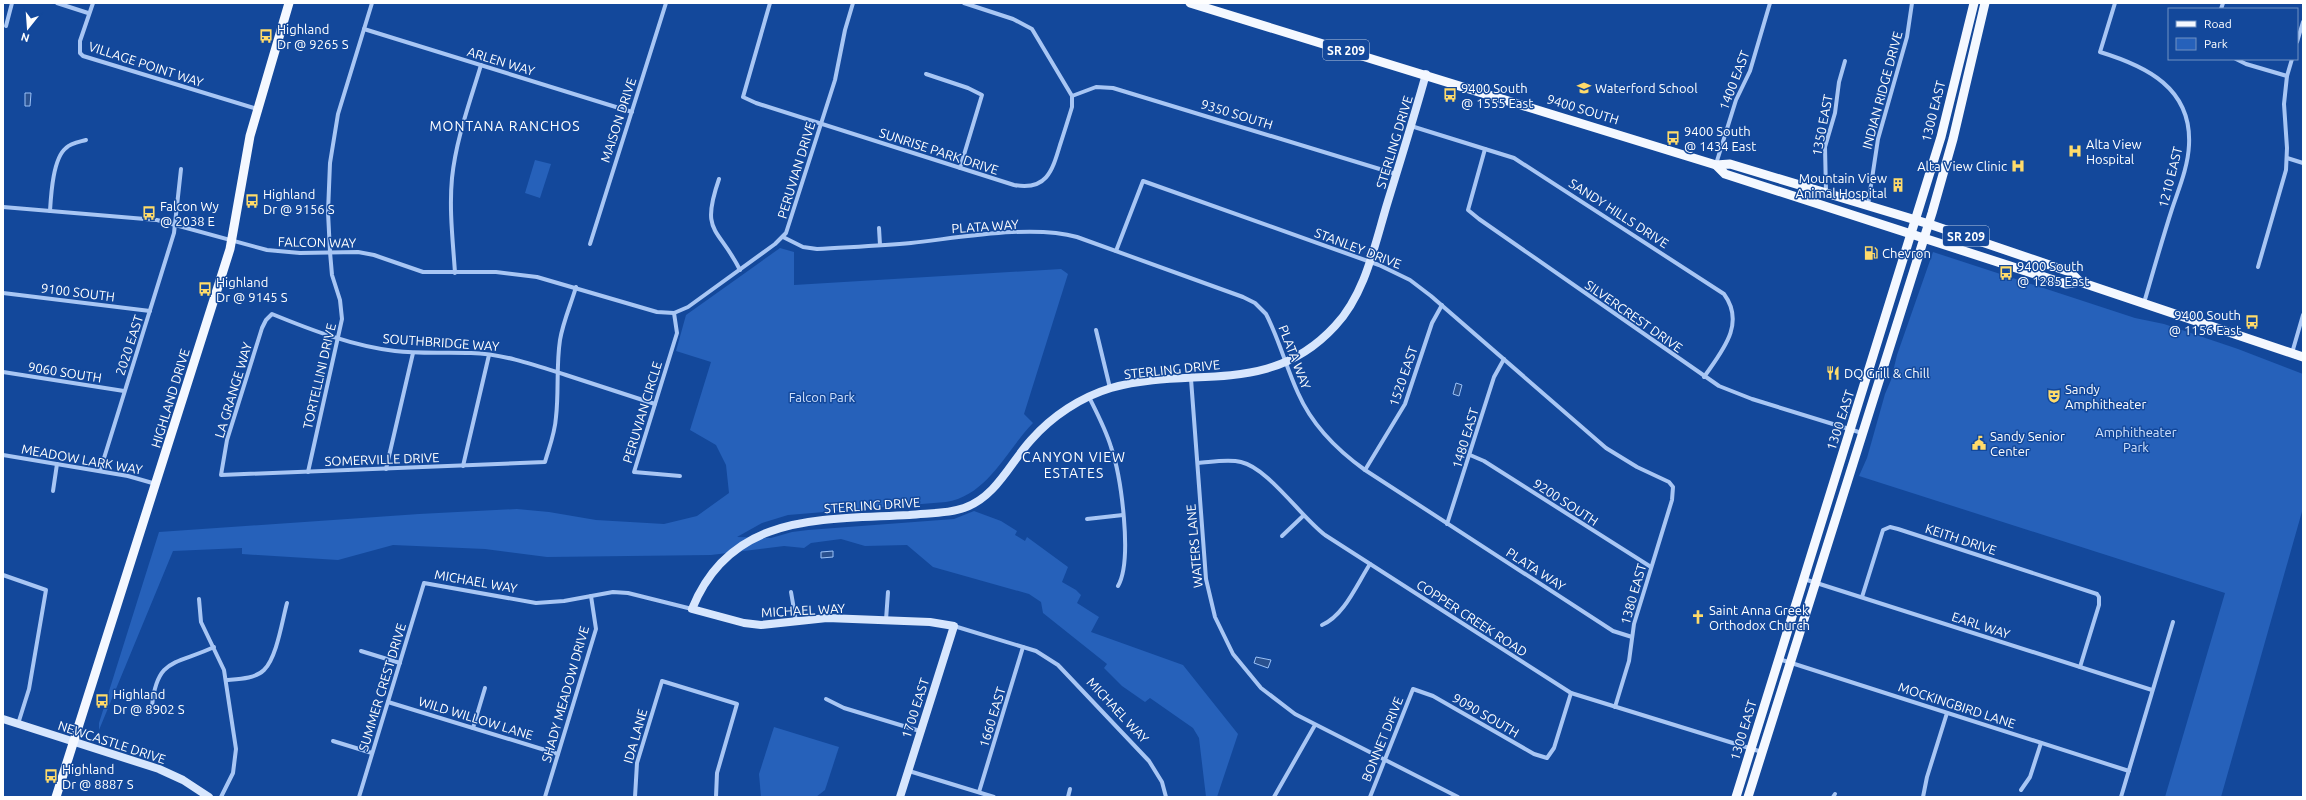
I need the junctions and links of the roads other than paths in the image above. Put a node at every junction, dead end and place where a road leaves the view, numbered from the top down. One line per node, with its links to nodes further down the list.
1 (12, 3): 18 (street)
2 (57, 3): 16 (street)
3 (93, 3): 16 (street, VILLAGE POINT WAY)
4 (289, 3): 29 (main road, HIGHLAND DRIVE)
5 (372, 3): 19 (street, TORTELLINI DRIVE)
6 (666, 3): 30 (street, MAISON DRIVE)
7 (770, 3): 31 (street, SUNRISE PARK DRIVE)
8 (853, 3): 31 (street, PERUVIAN DRIVE)
9 (964, 3): 28 (street)
10 (1190, 3): 26 (main road, 9400 SOUTH / SR 209)
11 (1770, 3): 37 (street, 1400 EAST)
12 (1912, 3): 43 (street, INDIAN RIDGE DRIVE)
13 (1974, 3): 46 (main road, 1300 EAST)
14 (1985, 3): 48 (main road, 1300 EAST)
15 (2115, 3): 65 (street, 1210 EAST)
16 (88, 13): 29 (street, VILLAGE POINT WAY)
17 (2303, 22): 20 (street)
18 (6, 26)
19 (364, 29): 24 (street, ARLEN WAY); 57 (street, TORTELLINI DRIVE)
20 (2298, 39)
21 (2238, 60): 27 (street)
22 (2292, 60): 27 (street)
23 (1845, 61): 42 (street, 1350 EAST)
24 (481, 65): 30 (street, ARLEN WAY); 61 (street)
25 (926, 74): 39 (street)
26 (1426, 74): 32 (street, STERLING DRIVE); 37 (main road, 9400 SOUTH / SR 209)
27 (2287, 76): 35 (street)
28 (1072, 96): 39 (street, SUNRISE PARK DRIVE); 40 (street, 9350 SOUTH)
29 (257, 109): 53 (main road, HIGHLAND DRIVE)
30 (632, 112): 54 (street, MAISON DRIVE)
31 (821, 124): 39 (street, SUNRISE PARK DRIVE); 51 (street, PERUVIAN DRIVE)
32 (1411, 126): 34 (street, SANDY HILLS DRIVE); 40 (street, STERLING DRIVE)
33 (86, 140): 45 (street)
34 (1485, 149): 81 (street, SILVERCREST DRIVE); 81 (street, SANDY HILLS DRIVE)
35 (2287, 158): 36 (street); 59 (street)
36 (2303, 163)
37 (1716, 165): 42 (main road, 9400 SOUTH / SR 209); 50 (main road, 9400 SOUTH / SR 209)
38 (181, 168): 47 (street, 2020 EAST)
39 (960, 168)
40 (1396, 174): 58 (street, STERLING DRIVE)
41 (718, 179): 60 (street)
42 (1826, 193): 43 (main road, 9400 SOUTH / SR 209)
43 (1868, 206): 46 (main road, 9400 SOUTH / SR 209)
44 (3, 207): 45 (street, FALCON WAY)
45 (50, 211): 47 (street, FALCON WAY)
46 (1915, 220): 48 (main road, 9400 SOUTH / SR 209); 50 (main road, 1300 EAST)
47 (176, 224): 53 (street, FALCON WAY); 67 (street, 2020 EAST)
48 (1929, 224): 52 (main road, 1300 EAST); 62 (main road, 9400 SOUTH / SR 209)
49 (879, 228): 55 (street)
50 (1911, 234): 52 (main road, 9400 SOUTH / SR 209); 87 (main road, 1300 EAST)
51 (783, 237): 55 (street, PLATA WAY); 60 (street, PERUVIAN DRIVE)
52 (1924, 238): 62 (main road, 9400 SOUTH / SR 209); 88 (main road, 1300 EAST)
53 (232, 242): 57 (street, FALCON WAY); 100 (main road, HIGHLAND DRIVE)
54 (590, 244)
55 (880, 245): 56 (street, PLATA WAY)
56 (1116, 251): 58 (street, STANLEY DRIVE); 78 (street, PLATA WAY)
57 (330, 252): 61 (street, FALCON WAY); 72 (street, TORTELLINI DRIVE)
58 (1369, 261): 66 (street, STANLEY DRIVE); 78 (street, STERLING DRIVE)
59 (2258, 268)
60 (740, 270): 68 (street, PERUVIAN DRIVE)
61 (455, 273): 63 (street, FALCON WAY)
62 (2080, 282): 65 (main road, 9400 SOUTH / SR 209)
63 (576, 287): 68 (street, FALCON WAY); 80 (street)
64 (3, 293): 67 (street, 9100 SOUTH)
65 (2144, 303): 74 (main road, 9400 SOUTH / SR 209)
66 (1442, 305): 77 (street, STANLEY DRIVE); 95 (street, 1520 EAST)
67 (150, 311): 84 (street, 2020 EAST)
68 (674, 313): 86 (street, PERUVIAN CIRCLE)
69 (272, 314): 72 (street, SOUTHBRIDGE WAY); 98 (street, LA GRANGE WAY)
70 (2303, 315): 74 (street)
71 (1096, 330): 83 (street)
72 (338, 337): 73 (street, SOUTHBRIDGE WAY); 97 (street, TORTELLINI DRIVE)
73 (413, 353): 75 (street, SOUTHBRIDGE WAY); 94 (street)
74 (2291, 353): 76 (main road, 9400 SOUTH / SR 209)
75 (489, 355): 80 (street, SOUTHBRIDGE WAY); 93 (street)
76 (2303, 357)
77 (1504, 359): 89 (street, 1480 EAST); 101 (street, STANLEY DRIVE)
78 (1286, 363): 82 (street, STERLING DRIVE); 95 (street, PLATA WAY)
79 (3, 372): 84 (street, 9060 SOUTH)
80 (558, 373): 86 (street, SOUTHBRIDGE WAY); 93 (street, SOMERVILLE DRIVE)
81 (1704, 377): 87 (street, SILVERCREST DRIVE)
82 (1191, 379): 83 (street, STERLING DRIVE); 91 (street, WATERS LANE)
83 (1110, 389): 85 (street, STERLING DRIVE)
84 (124, 392): 96 (street, 2020 EAST)
85 (1089, 397): 103 (street); 121 (street, STERLING DRIVE)
86 (655, 404): 99 (street, PERUVIAN CIRCLE)
87 (1851, 430): 88 (street, SILVERCREST DRIVE); 111 (main road, 1300 EAST)
88 (1862, 433): 112 (main road, 1300 EAST)
89 (1470, 455): 106 (street, 1480 EAST); 109 (street, 9200 SOUTH)
90 (3, 456): 92 (street, MEADOW LARK WAY)
91 (1198, 463): 104 (street, COPPER CREEK ROAD); 147 (street, WATERS LANE)
92 (57, 464): 96 (street, MEADOW LARK WAY); 102 (street)
93 (463, 466): 94 (street, SOMERVILLE DRIVE)
94 (386, 469): 97 (street, SOMERVILLE DRIVE)
95 (1365, 470): 106 (street, PLATA WAY)
96 (100, 471): 100 (street, MEADOW LARK WAY)
97 (308, 472): 98 (street, SOMERVILLE DRIVE)
98 (220, 476)
99 (680, 476)
100 (156, 484): 151 (main road, HIGHLAND DRIVE)
101 (1673, 487): 109 (street, 1380 EAST)
102 (53, 491)
103 (1122, 516): 105 (street); 114 (street)
104 (1303, 516): 107 (street); 108 (street, COPPER CREEK ROAD)
105 (1087, 519)
106 (1447, 524): 127 (street, PLATA WAY)
107 (1282, 536)
108 (1370, 564): 125 (street); 139 (street, COPPER CREEK ROAD)
109 (1651, 567): 127 (street, 1380 EAST)
110 (3, 575): 146 (street)
111 (1804, 579): 112 (street, EARL WAY); 131 (main road, 1300 EAST)
112 (1815, 582): 118 (street, EARL WAY); 132 (main road, 1300 EAST)
113 (424, 583): 117 (street, MICHAEL WAY); 133 (street, SUMMER CREST DRIVE)
114 (1118, 586)
115 (791, 592): 123 (street)
116 (888, 592): 122 (street)
117 (591, 596): 121 (street, MICHAEL WAY); 156 (street, SHADY MEADOW DRIVE)
118 (1862, 597): 134 (street, EARL WAY); 134 (street, KEITH DRIVE)
119 (199, 599): 128 (street)
120 (287, 604): 135 (street)
121 (692, 609): 123 (street, MICHAEL WAY)
122 (886, 620): 123 (street, MICHAEL WAY); 126 (street, MICHAEL WAY)
123 (796, 621)
124 (2173, 622): 138 (street)
125 (1322, 625)
126 (954, 626): 129 (street, MICHAEL WAY); 149 (street, 1700 EAST)
127 (1632, 637): 143 (street, 1380 EAST)
128 (214, 647): 135 (street); 142 (street)
129 (1024, 647): 162 (street, 1660 EAST); 174 (street, MICHAEL WAY)
130 (360, 651): 133 (street)
131 (1779, 659): 132 (street, MOCKINGBIRD LANE); 153 (main road, 1300 EAST)
132 (1790, 662): 144 (street, MOCKINGBIRD LANE); 154 (main road, 1300 EAST)
133 (400, 663): 141 (street, SUMMER CREST DRIVE)
134 (2080, 667): 138 (street, EARL WAY)
135 (226, 680): 166 (street)
136 (485, 688): 148 (street)
137 (1413, 689): 139 (street, 9090 SOUTH); 157 (street, BONNET DRIVE)
138 (2152, 690): 159 (street)
139 (1571, 693): 143 (street, COPPER CREEK ROAD)
140 (826, 698): 149 (street)
141 (388, 702): 148 (street, WILD WILLOW LANE); 155 (street, SUMMER CREST DRIVE)
142 (152, 706)
143 (1615, 706): 153 (street, COPPER CREEK ROAD)
144 (1947, 713): 152 (street, MOCKINGBIRD LANE); 179 (street)
145 (3, 719): 146 (street, NEWCASTLE DRIVE)
146 (18, 724): 151 (street, NEWCASTLE DRIVE)
147 (1315, 725): 157 (street, WATERS LANE); 175 (street)
148 (473, 728): 156 (street, WILD WILLOW LANE)
149 (920, 731): 158 (street, 1700 EAST)
150 (333, 741): 155 (street)
151 (76, 742): 164 (main road, HIGHLAND DRIVE); 165 (street, NEWCASTLE DRIVE)
152 (2040, 743): 159 (street, MOCKINGBIRD LANE); 161 (street)
153 (1751, 748): 154 (street, COPPER CREEK ROAD); 178 (main road, 1300 EAST)
154 (1763, 752): 163 (main road, 1300 EAST)
155 (372, 753): 167 (street, SUMMER CREST DRIVE)
156 (558, 754): 168 (street, SHADY MEADOW DRIVE)
157 (1385, 761): 176 (street, BONNET DRIVE); 177 (street, WATERS LANE)
158 (908, 771): 162 (street); 171 (street, 1700 EAST)
159 (2129, 771): 180 (street)
160 (1070, 790): 173 (street)
161 (2020, 790)
162 (979, 792): 172 (street)
163 (1751, 796)
164 (56, 797)
165 (209, 797)
166 (221, 797)
167 (359, 797)
168 (545, 797)
169 (634, 797): 170 (street, IDA LANE)
170 (716, 797)
171 (900, 797)
172 (994, 797)
173 (1068, 797)
174 (1166, 797)
175 (1274, 797)
176 (1370, 797)
177 (1458, 797)
178 (1736, 797)
179 (1923, 797)
180 (2121, 797)

